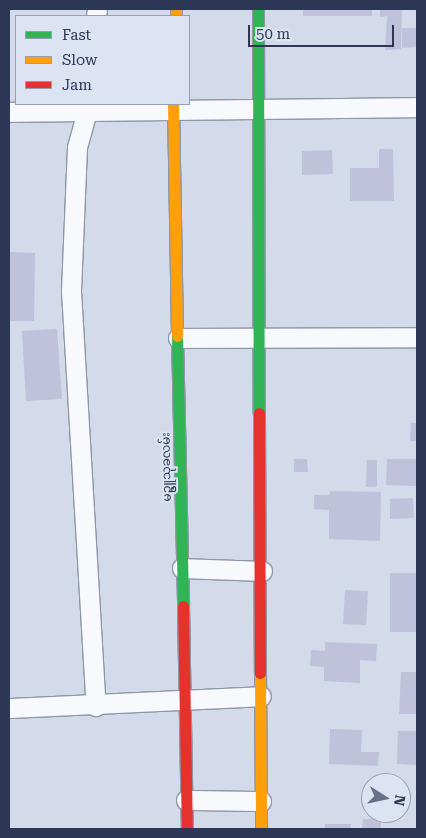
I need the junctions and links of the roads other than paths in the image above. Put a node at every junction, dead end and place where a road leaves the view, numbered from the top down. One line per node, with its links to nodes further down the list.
1 (258, 9): 4 (street)
2 (173, 105): 3 (street); 4 (street); 7 (street, မဥ္ဇူသုခလမ်း)
3 (89, 107): 6 (street); 14 (street)
4 (259, 107): 5 (street); 8 (street)
5 (417, 107)
6 (9, 112)
7 (178, 338): 8 (street); 10 (street, မဥ္ဇူသုခလမ်း)
8 (259, 338): 9 (street); 11 (street)
9 (417, 338)
10 (182, 568): 11 (street); 13 (street, မဥ္ဇူသုခလမ်း)
11 (262, 572): 12 (street)
12 (261, 696): 13 (street); 17 (street)
13 (184, 697): 14 (street); 16 (street, မဥ္ဇူသုခလမ်း)
14 (96, 706): 15 (street)
15 (9, 708)
16 (186, 800): 17 (street); 18 (street, မဥ္ဇူသုခလမ်း)
17 (261, 800): 19 (street)
18 (187, 829)
19 (261, 829)

